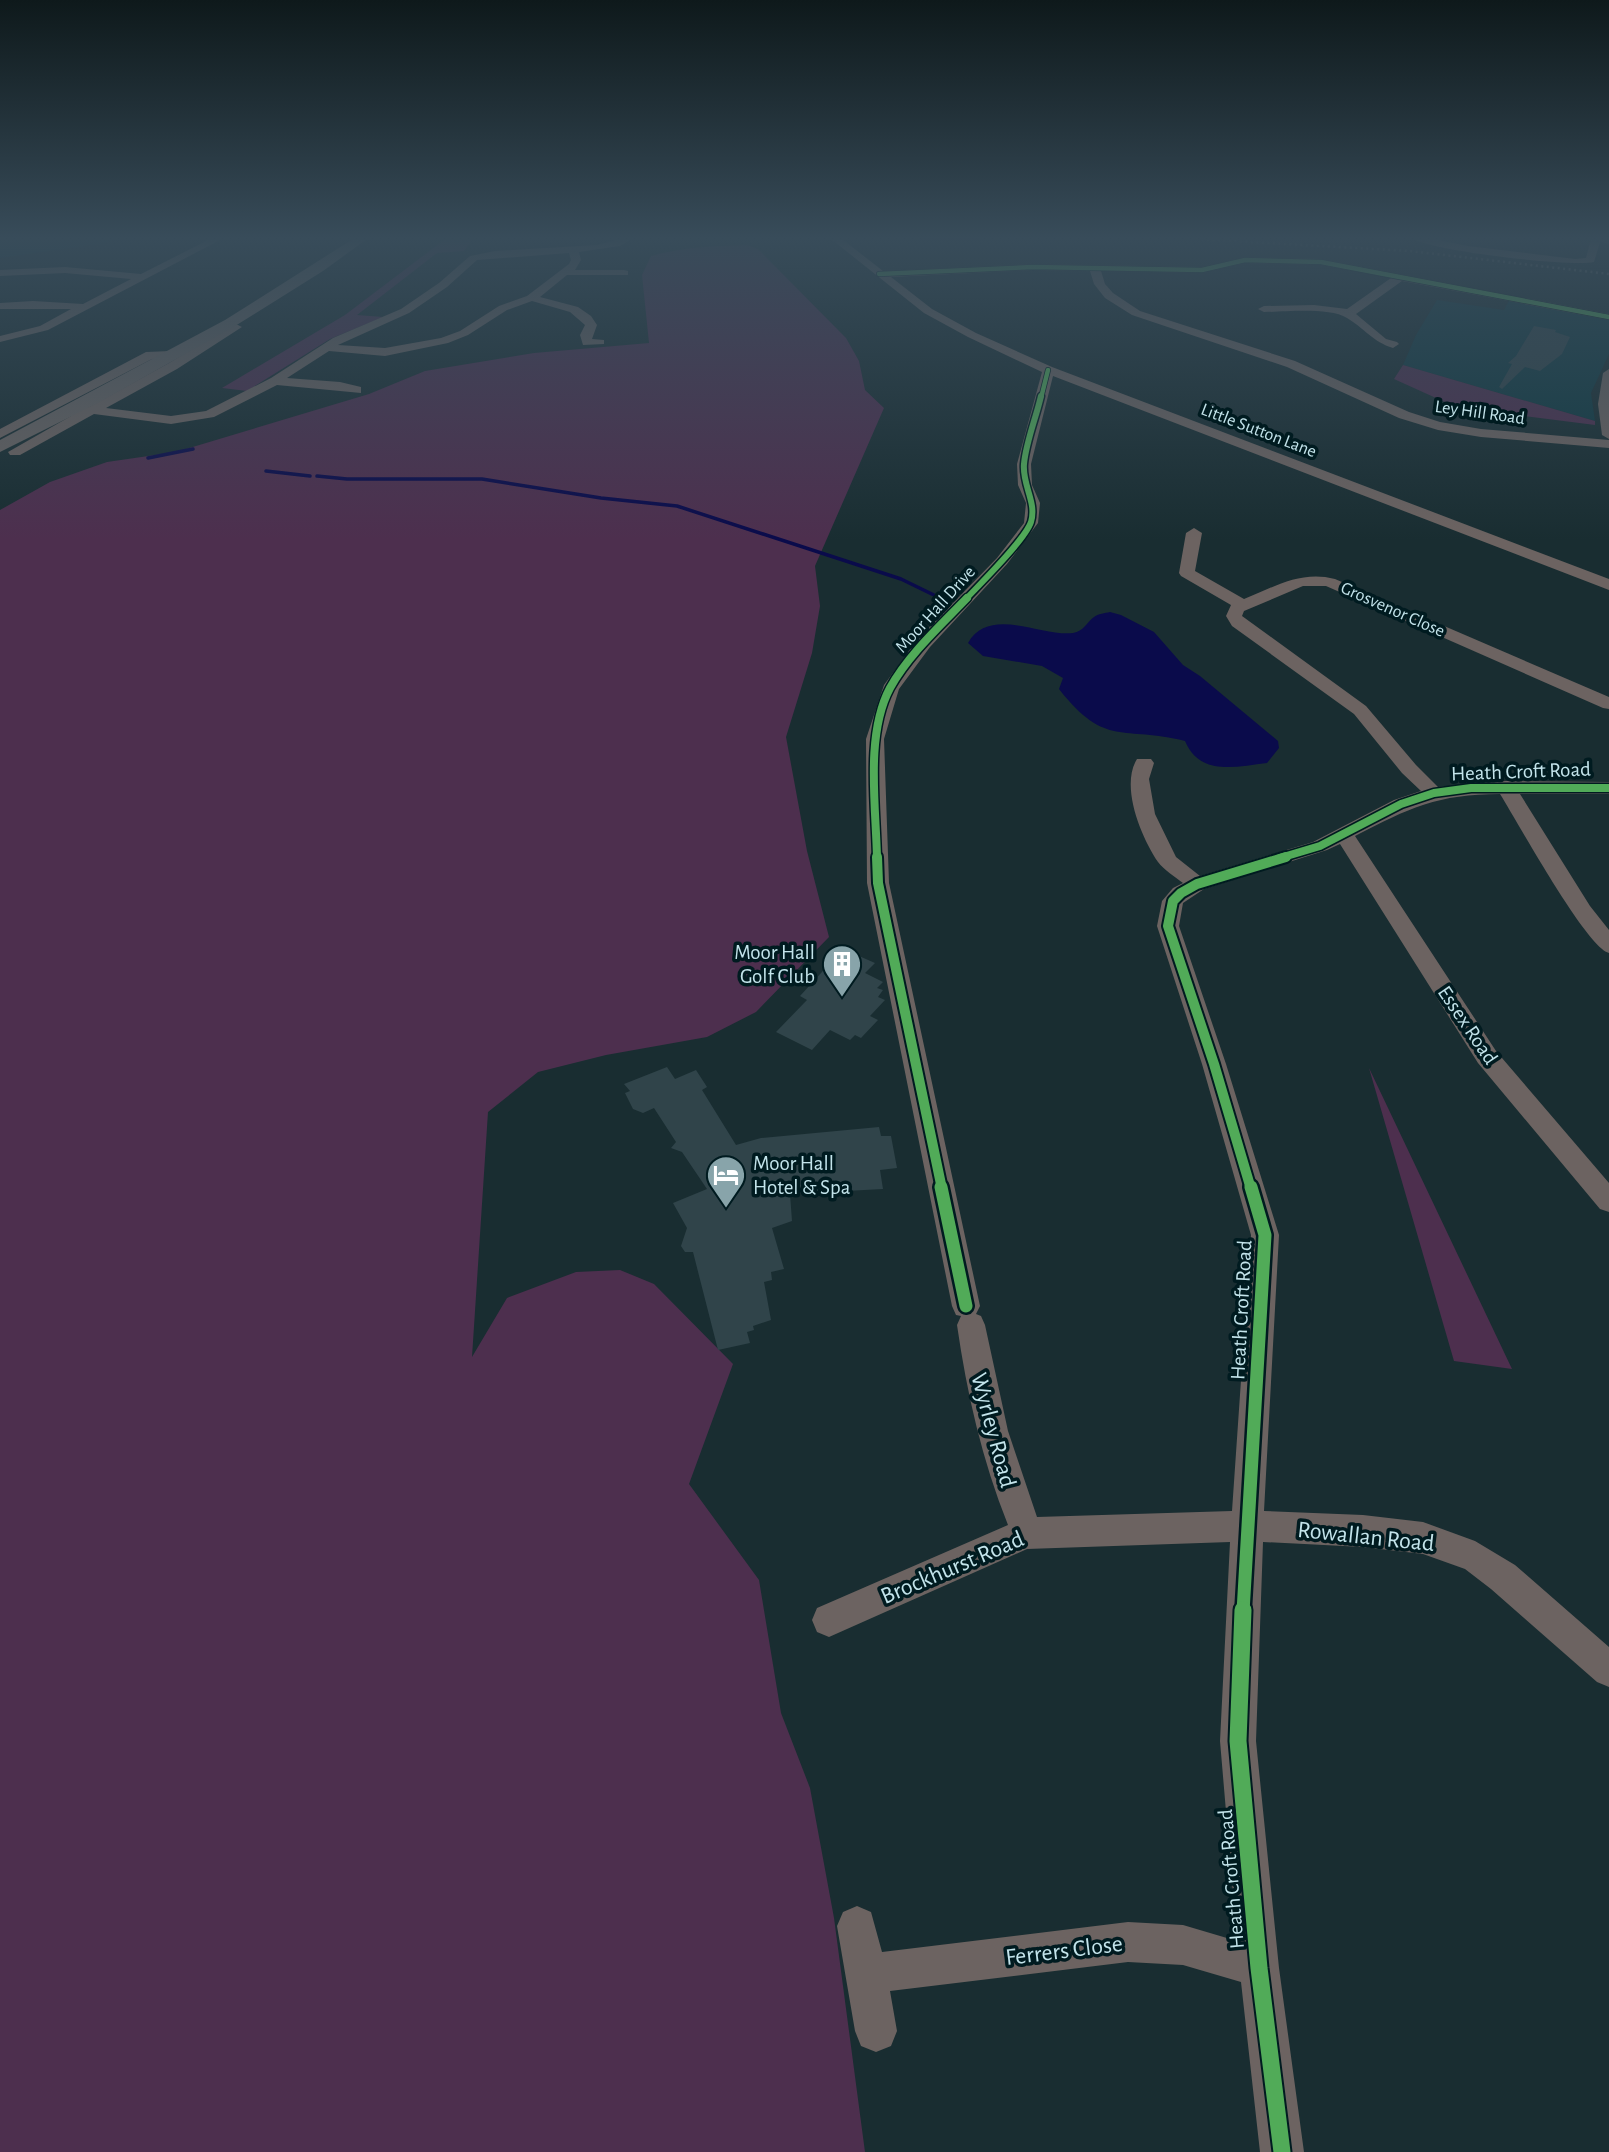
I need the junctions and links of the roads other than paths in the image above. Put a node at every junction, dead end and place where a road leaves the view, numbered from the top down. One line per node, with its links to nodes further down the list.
1 (199, 339): 12 (main road)
2 (213, 339): 17 (street)
3 (338, 339): 11 (street)
4 (444, 339): 11 (street)
5 (587, 339): 9 (street)
6 (983, 339): 13 (street, Little Sutton Lane)
7 (1217, 339): 20 (street, Ley Hill Road)
8 (1381, 339): 10 (street)
9 (600, 342)
10 (1387, 344)
11 (325, 347): 15 (street)
12 (171, 355): 17 (main road); 19 (street)
13 (1048, 370): 22 (street, Little Sutton Lane); 33 (street, Moor Hall Drive)
14 (1609, 373): 18 (street)
15 (275, 382): 16 (street); 17 (street)
16 (357, 391)
17 (89, 406): 19 (street); 19 (main road)
18 (1609, 435)
19 (12, 444)
20 (1609, 444)
21 (1193, 533): 23 (street)
22 (1609, 585)
23 (1242, 605): 24 (street, Grosvenor Close); 28 (street)
24 (1609, 704)
25 (1144, 763): 30 (street)
26 (1506, 788): 27 (street, Heath Croft Road); 28 (street, Heath Croft Road); 31 (street)
27 (1609, 788)
28 (1434, 793): 29 (street, Heath Croft Road)
29 (1344, 835): 30 (street, Heath Croft Road); 32 (street, Essex Road)
30 (1197, 884): 34 (street, Heath Croft Road)
31 (1609, 946)
32 (1609, 1201)
33 (968, 1315): 35 (street, Wyrley Road)
34 (1247, 1526): 35 (street, Brockhurst Road); 37 (street, Rowallan Road); 39 (street, Heath Croft Road)
35 (1027, 1533): 36 (street, Brockhurst Road)
36 (829, 1620)
37 (1609, 1670)
38 (857, 1926): 40 (street)
39 (1259, 1968): 40 (street, Ferrers Close); 42 (street, Heath Croft Road)
40 (867, 1974): 41 (street)
41 (876, 2031)
42 (1282, 2152)

